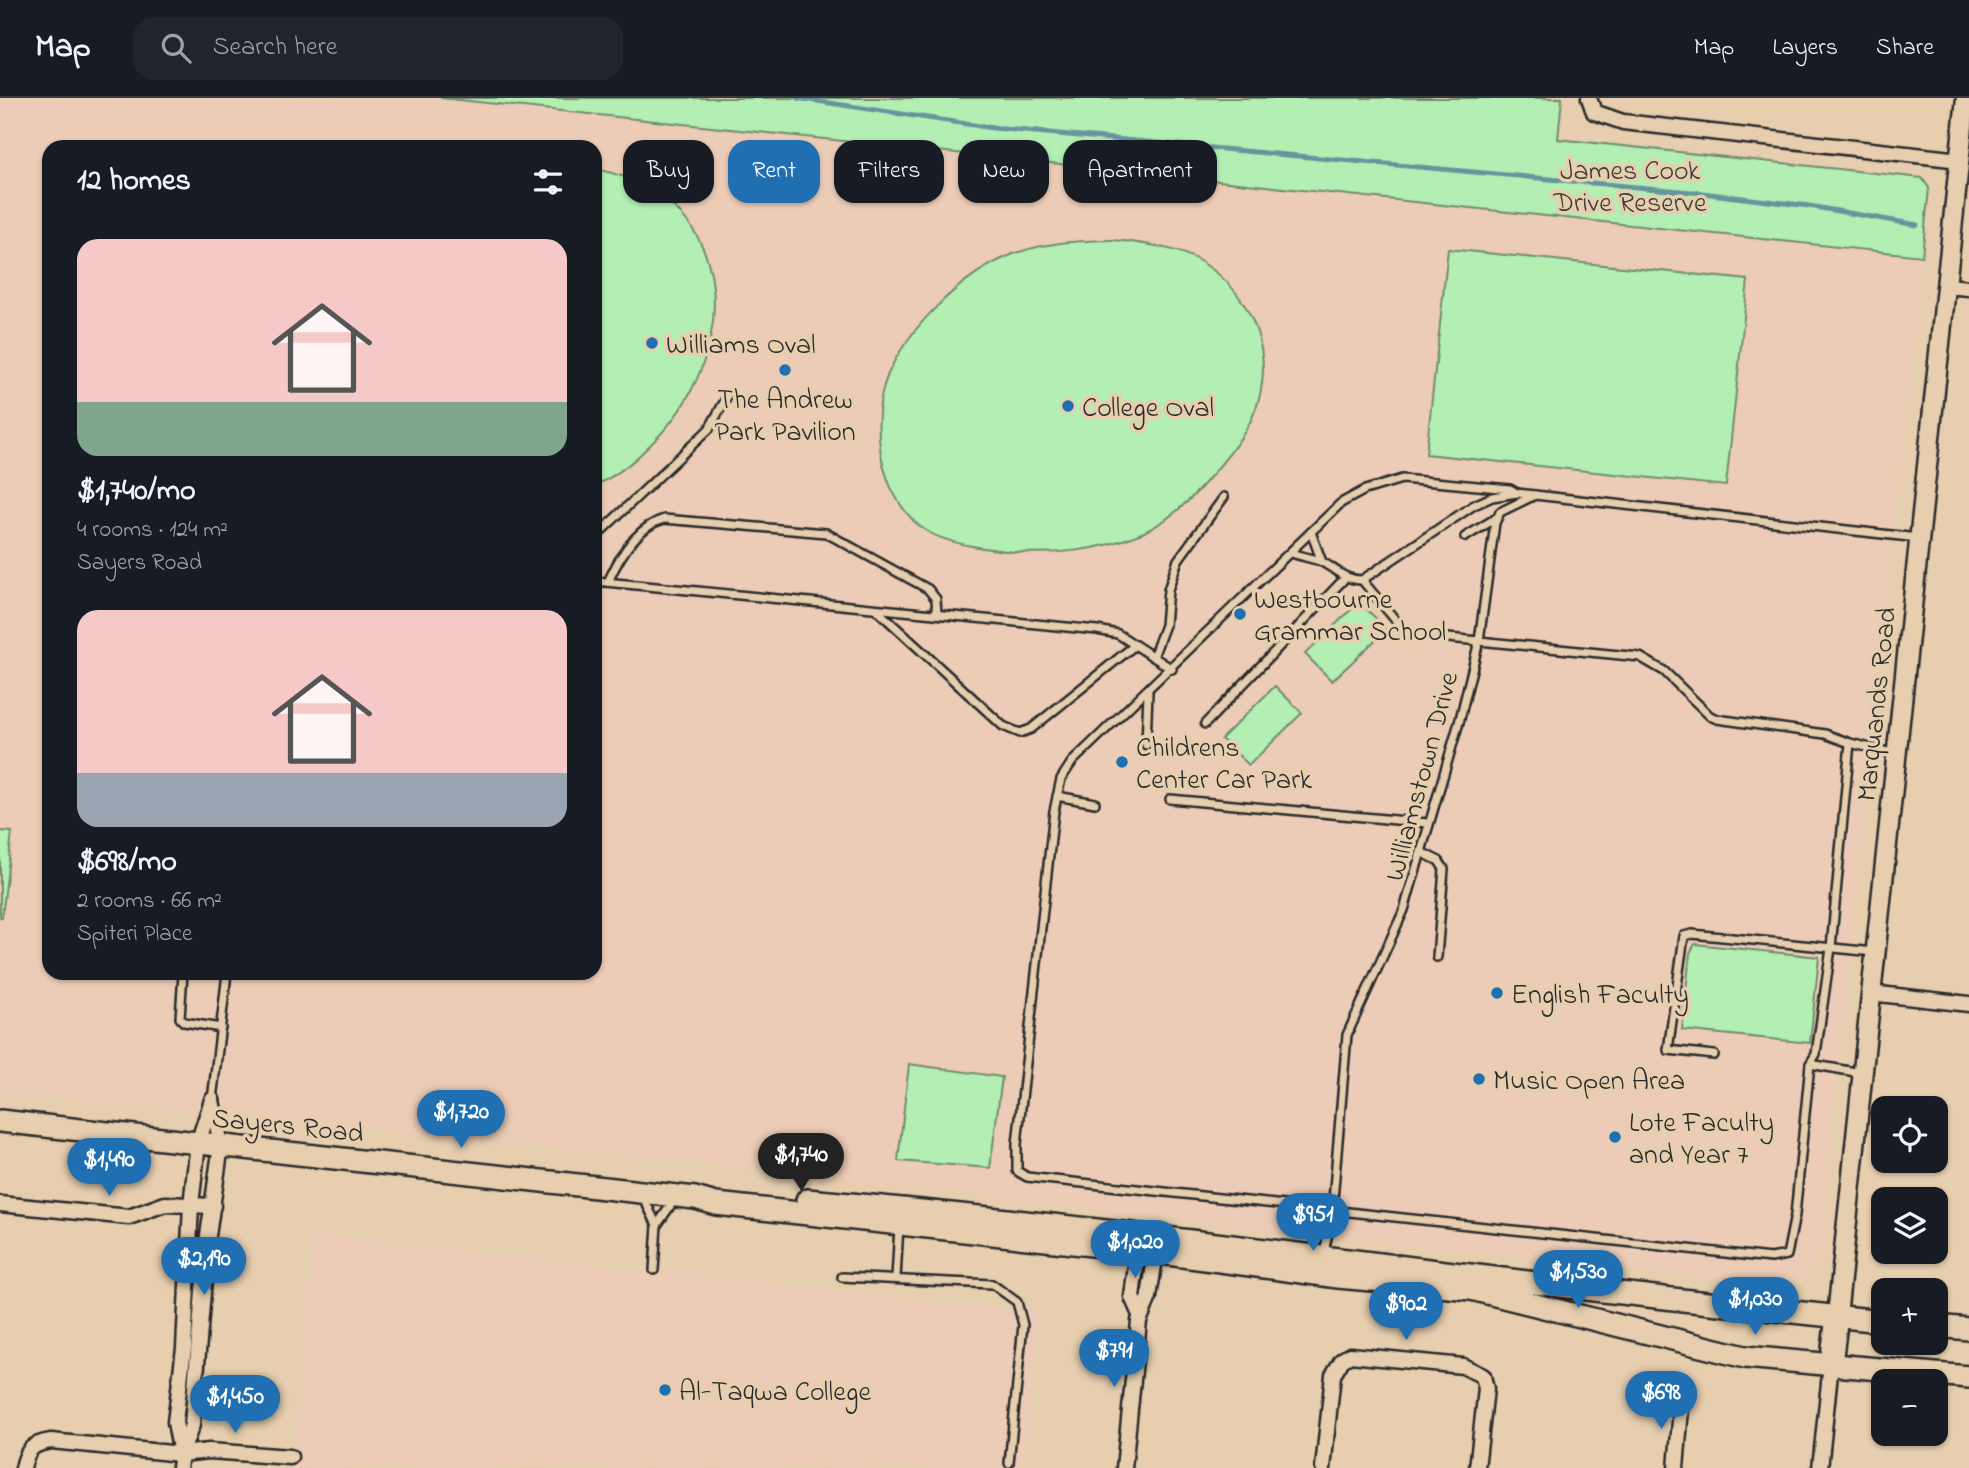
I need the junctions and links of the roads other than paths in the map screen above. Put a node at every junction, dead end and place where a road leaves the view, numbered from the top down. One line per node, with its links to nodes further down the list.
1 (1589, 98): 3 (street)
2 (1966, 98): 3 (street, Marquands Road)
3 (1960, 160): 4 (street, Marquands Road)
4 (1946, 286): 5 (street); 14 (street, Marquands Road)
5 (1969, 288)
6 (727, 397): 11 (lane)
7 (1517, 493): 8 (lane); 12 (lane); 18 (lane)
8 (1535, 495): 10 (lane); 14 (lane)
9 (1224, 497): 25 (lane)
10 (1497, 517): 13 (lane); 23 (lane)
11 (602, 530)
12 (1311, 532): 15 (lane); 16 (lane)
13 (1465, 537)
14 (1919, 538): 31 (street, Marquands Road)
15 (1291, 553): 16 (lane); 26 (lane)
16 (1322, 562): 17 (lane)
17 (1345, 578): 18 (lane); 28 (lane)
18 (1362, 580): 23 (lane, Williamstown Drive)
19 (602, 581): 20 (lane)
20 (608, 582): 21 (lane); 22 (lane)
21 (876, 608): 22 (lane); 24 (lane)
22 (937, 614): 24 (lane)
23 (1479, 640): 29 (lane); 35 (lane, Williamstown Drive)
24 (1135, 645): 25 (lane)
25 (1153, 657): 26 (lane)
26 (1172, 669): 27 (lane)
27 (1147, 692): 30 (lane); 32 (lane)
28 (1205, 724)
29 (1850, 743): 31 (lane); 37 (lane)
30 (1146, 745)
31 (1896, 754): 38 (street, Marquands Road)
32 (1057, 796): 34 (lane); 57 (lane)
33 (1170, 799): 35 (lane)
34 (1095, 803)
35 (1428, 823): 36 (lane, Williamstown Drive)
36 (1423, 853): 39 (lane); 57 (lane, Williamstown Drive)
37 (1831, 948): 38 (lane); 45 (lane); 46 (lane)
38 (1875, 953): 42 (street, Marquands Road)
39 (1437, 957)
40 (183, 980): 44 (lane)
41 (226, 980): 44 (lane)
42 (1870, 993): 43 (street); 47 (street, Marquands Road)
43 (1969, 1004)
44 (221, 1028): 48 (lane)
45 (1714, 1055)
46 (1810, 1064): 47 (lane); 57 (lane)
47 (1862, 1073): 66 (street, Marquands Road)
48 (212, 1100): 50 (street); 51 (street)
49 (0, 1121): 50 (main road, Sayers Road)
50 (198, 1143): 51 (main road, Sayers Road); 55 (street)
51 (221, 1145): 52 (main road, Sayers Road); 56 (street)
52 (639, 1192): 53 (main road, Sayers Road); 59 (lane)
53 (686, 1197): 58 (main road, Sayers Road); 59 (lane)
54 (0, 1204): 55 (street)
55 (191, 1205): 56 (street); 70 (street)
56 (213, 1206): 71 (street)
57 (1332, 1212): 61 (lane, Williamstown Drive)
58 (900, 1216): 60 (main road, Sayers Road); 64 (lane)
59 (657, 1225): 62 (lane)
60 (1148, 1244): 61 (main road, Sayers Road); 65 (main road, Sayers Road); 79 (street)
61 (1323, 1259): 65 (main road); 66 (main road, Sayers Road)
62 (654, 1270)
63 (842, 1277): 64 (lane)
64 (896, 1278): 77 (lane)
65 (1471, 1289): 72 (main road, Sayers Road)
66 (1837, 1316): 67 (main road, Sayers Road); 72 (main road)
67 (1871, 1320)
68 (1948, 1327): 69 (main road)
69 (1969, 1329)
70 (184, 1348): 71 (street); 76 (street)
71 (200, 1349): 76 (street)
72 (1831, 1364): 73 (main road, Sayers Road); 83 (street)
73 (1969, 1377)
74 (1682, 1397): 82 (street)
75 (290, 1457): 76 (street)
76 (180, 1461): 78 (street)
77 (1009, 1463)
78 (23, 1468)
79 (1124, 1468)
80 (1323, 1468): 81 (street)
81 (1477, 1468)
82 (1676, 1468)
83 (1820, 1468)

